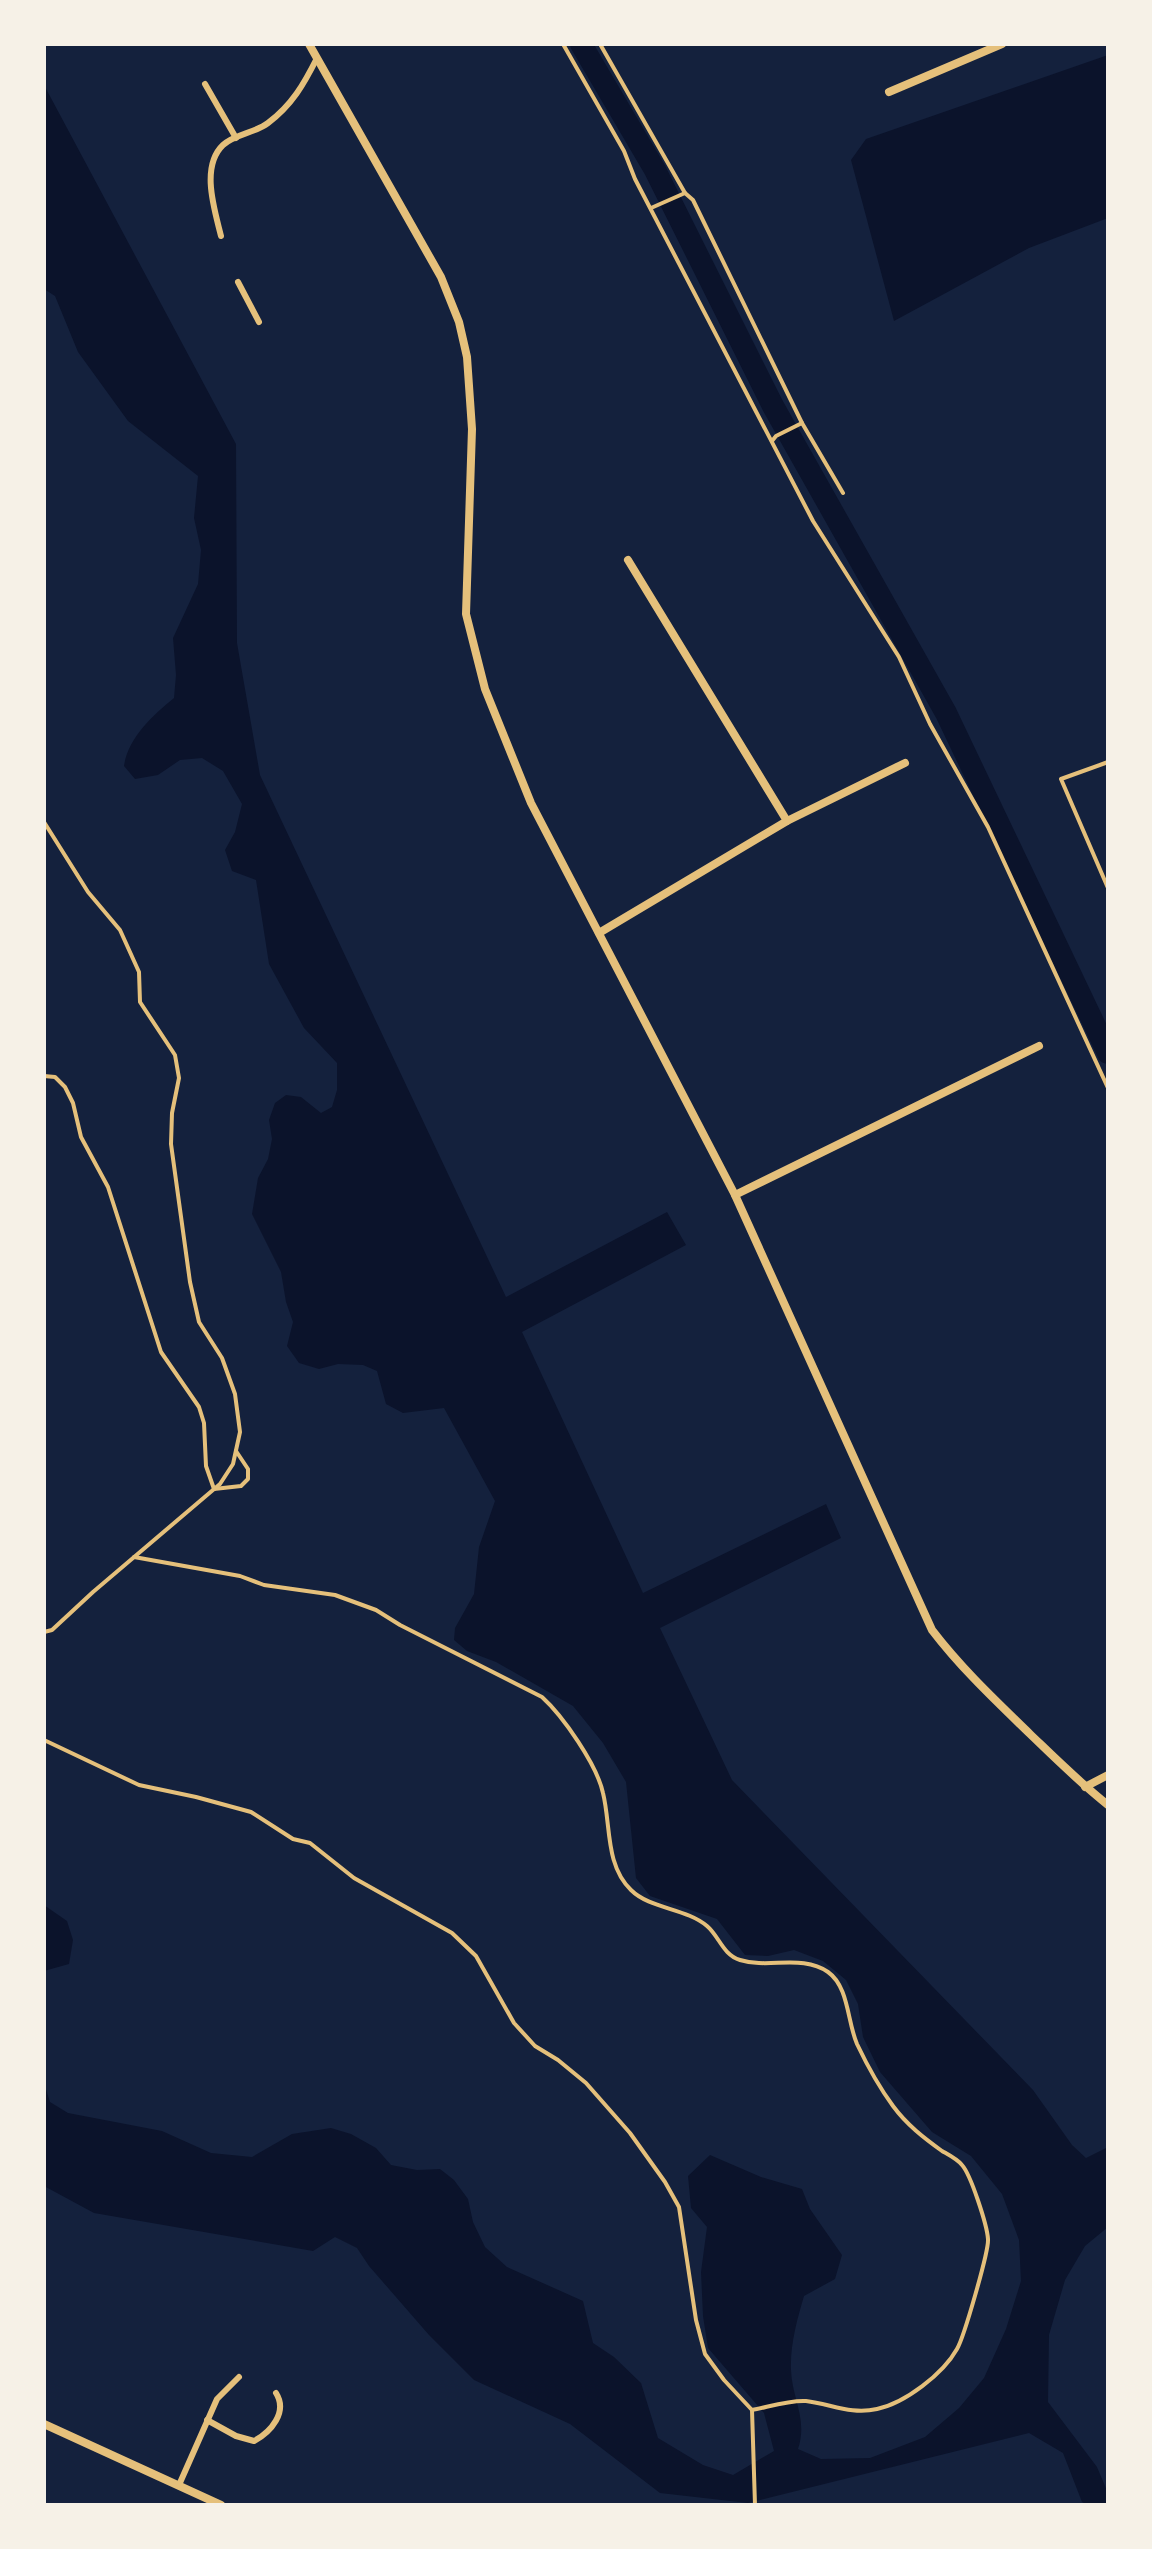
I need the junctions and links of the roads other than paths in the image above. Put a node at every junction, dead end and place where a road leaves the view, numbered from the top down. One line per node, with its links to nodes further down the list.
1 (309, 44): 3 (street)
2 (1002, 44): 5 (street)
3 (317, 58): 6 (lane); 13 (street)
4 (205, 84): 6 (lane)
5 (889, 92)
6 (236, 138): 7 (lane)
7 (221, 236)
8 (238, 282): 9 (lane)
9 (259, 322)
10 (628, 560): 12 (street)
11 (905, 763): 12 (street)
12 (787, 821): 13 (street)
13 (599, 933): 15 (street)
14 (1039, 1046): 15 (street)
15 (735, 1195): 17 (street)
16 (1108, 1775): 17 (street)
17 (1085, 1787): 18 (street)
18 (1108, 1805)
19 (239, 2377): 21 (lane)
20 (276, 2393): 21 (lane)
21 (207, 2420): 23 (lane)
22 (44, 2424): 23 (street)
23 (179, 2485): 24 (street)
24 (221, 2505)

